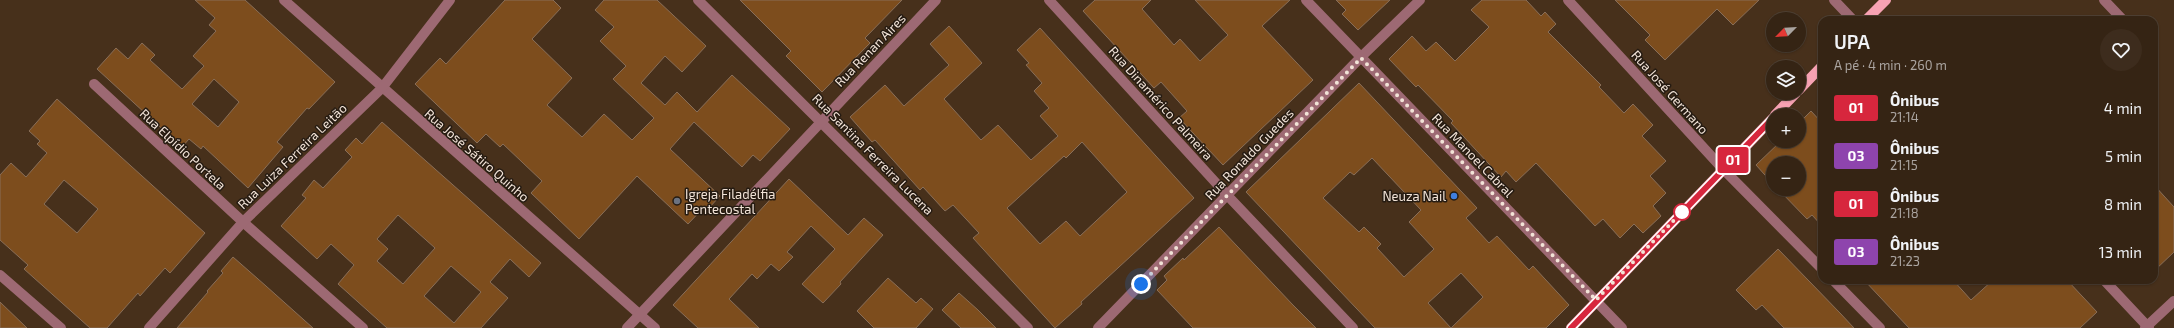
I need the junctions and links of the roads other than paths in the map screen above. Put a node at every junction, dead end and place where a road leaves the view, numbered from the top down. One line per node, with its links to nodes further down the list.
1 (284, 0): 19 (street, Rua José Sátiro Quinho)
2 (450, 0): 19 (street, Rua Luiza Ferreira Leitão)
3 (698, 0): 22 (street, Rua Santina Ferreira Lucena)
4 (936, 0): 22 (street, Rua Renan Aires)
5 (1050, 0): 25 (street, Rua Dinamérico Palmeira)
6 (1306, 0): 15 (street, Rua Manoel Cabral)
7 (1420, 0): 15 (street, Rua Ronaldo Guedes)
8 (1568, 0): 24 (street, Rua José Germano)
9 (1834, 0): 12 (street)
10 (1886, 0): 13 (main road)
11 (2104, 0): 14 (street)
12 (1849, 16)
13 (1870, 16)
14 (2119, 16)
15 (1361, 58): 25 (street, Rua Ronaldo Guedes); 31 (street, Rua Manoel Cabral)
16 (1818, 70): 17 (main road)
17 (1806, 83)
18 (94, 84): 26 (street, Rua Elpídio Portela)
19 (382, 88): 26 (street, Rua Luiza Ferreira Leitão); 33 (street, Rua José Sátiro Quinho)
20 (1790, 100): 21 (main road)
21 (1782, 108)
22 (820, 120): 33 (street, Rua Renan Aires); 40 (street, Rua Santina Ferreira Lucena)
23 (1766, 125): 24 (main road)
24 (1724, 169): 27 (street, Rua José Germano); 31 (main road)
25 (1227, 195): 41 (street, Rua Ronaldo Guedes); 42 (street, Rua Dinamérico Palmeira)
26 (243, 222): 36 (street, Rua Luiza Ferreira Leitão); 37 (street, Rua Elpídio Portela)
27 (1818, 265)
28 (0, 275): 35 (street)
29 (1837, 284): 45 (street)
30 (2108, 284): 34 (street)
31 (1596, 300): 43 (main road); 44 (street, Rua Manoel Cabral)
32 (2174, 301): 34 (street)
33 (639, 315): 38 (street, Rua Renan Aires); 39 (street, Rua José Sátiro Quinho)
34 (2147, 327)
35 (61, 328)
36 (149, 328)
37 (363, 328)
38 (627, 328)
39 (655, 328)
40 (1028, 328)
41 (1098, 328)
42 (1353, 328)
43 (1570, 328)
44 (1622, 328)
45 (1880, 328)

